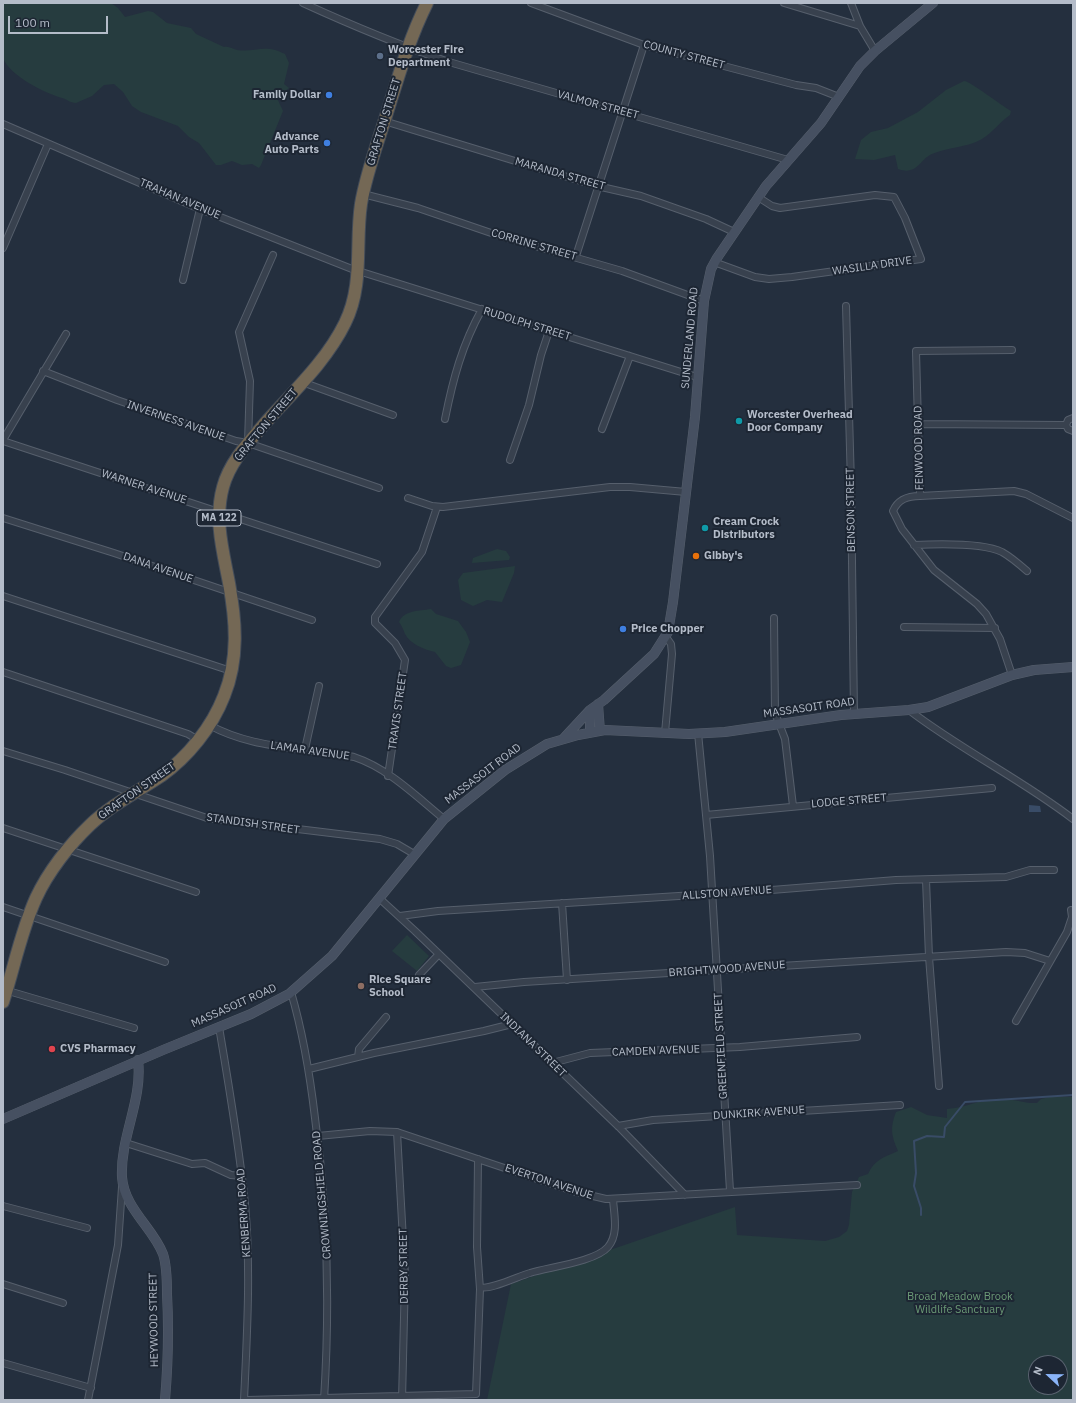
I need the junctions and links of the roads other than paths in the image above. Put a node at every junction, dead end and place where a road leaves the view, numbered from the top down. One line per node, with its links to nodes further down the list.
1 (303, 3): 9 (street, VALMOR STREET)
2 (427, 3): 9 (highway, GRAFTON STREET / MA 122)
3 (531, 3): 8 (street, COUNTY STREET)
4 (784, 3): 7 (street)
5 (851, 3): 7 (street)
6 (933, 3): 10 (street, SUNDERLAND ROAD)
7 (860, 26): 10 (street)
8 (644, 45): 11 (street, COUNTY STREET); 12 (street)
9 (408, 48): 12 (street, VALMOR STREET); 13 (highway, GRAFTON STREET / MA 122)
10 (875, 51): 11 (street, SUNDERLAND ROAD)
11 (839, 97): 16 (street, SUNDERLAND ROAD)
12 (623, 112): 16 (street, VALMOR STREET); 17 (street)
13 (384, 121): 17 (street, MARANDA STREET); 18 (highway, GRAFTON STREET / MA 122)
14 (3, 124): 15 (street, TRAHAN AVENUE)
15 (48, 144): 20 (street, TRAHAN AVENUE); 22 (street)
16 (788, 160): 19 (street, SUNDERLAND ROAD)
17 (597, 186): 21 (street, MARANDA STREET); 24 (street)
18 (363, 194): 24 (street, CORRINE STREET); 26 (highway, GRAFTON STREET / MA 122)
19 (758, 197): 21 (street, SUNDERLAND ROAD); 25 (street, WASILLA DRIVE)
20 (200, 209): 26 (street, TRAHAN AVENUE); 27 (street)
21 (734, 232): 25 (street, SUNDERLAND ROAD)
22 (3, 248)
23 (273, 255): 46 (street)
24 (576, 256): 28 (street, CORRINE STREET)
25 (714, 262): 28 (street, SUNDERLAND ROAD)
26 (358, 272): 30 (street, RUDOLPH STREET); 37 (highway, GRAFTON STREET / MA 122)
27 (183, 280)
28 (704, 301): 36 (street, SUNDERLAND ROAD)
29 (846, 306): 74 (street, BENSON STREET)
30 (482, 309): 31 (street, RUDOLPH STREET); 40 (street)
31 (549, 330): 34 (street, RUDOLPH STREET); 47 (street)
32 (66, 334): 35 (street)
33 (1012, 350): 41 (street, FENWOOD ROAD)
34 (630, 356): 36 (street, RUDOLPH STREET); 43 (street)
35 (43, 371): 45 (street); 46 (street, INVERNESS AVENUE)
36 (697, 377): 49 (street, SUNDERLAND ROAD)
37 (302, 382): 38 (street); 46 (highway, GRAFTON STREET / MA 122)
38 (393, 415)
39 (1073, 418): 42 (street)
40 (445, 419)
41 (919, 424): 42 (street); 50 (street, FENWOOD ROAD)
42 (1066, 425): 44 (street)
43 (602, 429)
44 (1073, 431)
45 (3, 441): 53 (street, WARNER AVENUE)
46 (248, 443): 48 (street, INVERNESS AVENUE); 53 (highway, GRAFTON STREET / MA 122)
47 (510, 460)
48 (380, 488)
49 (686, 492): 52 (street); 65 (street, SUNDERLAND ROAD)
50 (920, 496): 55 (street); 56 (street, FENWOOD ROAD)
51 (408, 498): 52 (street)
52 (437, 507): 85 (street, TRAVIS STREET)
53 (219, 511): 57 (street, WARNER AVENUE); 59 (highway, GRAFTON STREET / MA 122)
54 (3, 518): 59 (street, DANA AVENUE)
55 (1073, 518)
56 (914, 544): 58 (street); 64 (street, FENWOOD ROAD)
57 (377, 564)
58 (1026, 571)
59 (230, 592): 62 (street, DANA AVENUE); 67 (highway, GRAFTON STREET / MA 122)
60 (3, 596): 67 (street)
61 (774, 618): 75 (street)
62 (312, 620)
63 (904, 627): 64 (street)
64 (995, 628): 69 (street, FENWOOD ROAD)
65 (666, 637): 71 (street, SUNDERLAND ROAD); 79 (street)
66 (1073, 667): 69 (street, MASSASOIT ROAD)
67 (232, 671): 76 (highway, GRAFTON STREET / MA 122)
68 (3, 672): 82 (street)
69 (1012, 675): 73 (street, MASSASOIT ROAD)
70 (319, 686): 83 (street)
71 (598, 704): 72 (street, SUNDERLAND ROAD); 77 (street)
72 (590, 710): 78 (street); 81 (street, SUNDERLAND ROAD)
73 (909, 710): 74 (street, MASSASOIT ROAD); 91 (street)
74 (854, 714): 75 (street, MASSASOIT ROAD)
75 (779, 724): 80 (street, MASSASOIT ROAD); 88 (street)
76 (209, 725): 82 (highway, GRAFTON STREET / MA 122); 83 (street, LAMAR AVENUE)
77 (600, 731): 78 (street, MASSASOIT ROAD); 79 (street, MASSASOIT ROAD)
78 (590, 732): 81 (street, MASSASOIT ROAD)
79 (665, 733): 80 (street, MASSASOIT ROAD)
80 (698, 733): 89 (street, GREENFIELD STREET)
81 (564, 738): 90 (street, MASSASOIT ROAD)
82 (198, 740): 87 (highway, GRAFTON STREET / MA 122)
83 (305, 749): 85 (street, LAMAR AVENUE)
84 (3, 751): 87 (street, STANDISH STREET)
85 (388, 776): 90 (street, LAMAR AVENUE)
86 (992, 788): 88 (street, LODGE STREET)
87 (132, 794): 93 (highway, GRAFTON STREET / MA 122); 94 (street, STANDISH STREET)
88 (793, 806): 89 (street, LODGE STREET)
89 (706, 815): 98 (street, GREENFIELD STREET)
90 (444, 819): 94 (street, MASSASOIT ROAD)
91 (1073, 819)
92 (3, 828): 93 (street)
93 (68, 850): 97 (street); 103 (highway, GRAFTON STREET / MA 122)
94 (414, 854): 99 (street, MASSASOIT ROAD)
95 (1054, 870): 96 (street, ALLSTON AVENUE)
96 (926, 880): 98 (street, ALLSTON AVENUE); 106 (street)
97 (196, 892)
98 (711, 894): 100 (street, ALLSTON AVENUE); 109 (street, GREENFIELD STREET)
99 (379, 898): 104 (street, INDIANA STREET); 114 (street, MASSASOIT ROAD)
100 (562, 904): 104 (street, ALLSTON AVENUE); 111 (street)
101 (3, 907): 103 (street)
102 (1071, 910): 107 (street)
103 (30, 916): 108 (street); 113 (highway, GRAFTON STREET / MA 122)
104 (400, 916): 105 (street, INDIANA STREET)
105 (439, 954): 110 (street); 112 (street, INDIANA STREET)
106 (929, 957): 107 (street, BRIGHTWOOD AVENUE); 109 (street, BRIGHTWOOD AVENUE); 127 (street)
107 (1050, 961): 117 (street)
108 (165, 962)
109 (717, 970): 111 (street, BRIGHTWOOD AVENUE); 122 (street, GREENFIELD STREET)
110 (419, 975)
111 (567, 980): 112 (street, BRIGHTWOOD AVENUE)
112 (475, 987): 118 (street, INDIANA STREET)
113 (5, 989): 115 (highway, GRAFTON STREET / MA 122); 120 (street)
114 (291, 992): 119 (street, MASSASOIT ROAD); 126 (street, CROWNINGSHIELD ROAD)
115 (3, 1002)
116 (386, 1017): 123 (street)
117 (1016, 1021)
118 (512, 1024): 123 (street); 125 (street, INDIANA STREET)
119 (218, 1027): 124 (street, MASSASOIT ROAD); 136 (street, KENBERMA ROAD)
120 (134, 1028)
121 (857, 1037): 122 (street, CAMDEN AVENUE)
122 (722, 1048): 125 (street, CAMDEN AVENUE); 129 (street, GREENFIELD STREET)
123 (358, 1057): 126 (street)
124 (138, 1060): 130 (street, MASSASOIT ROAD); 134 (street, HEYWOOD STREET)
125 (552, 1062): 131 (street, INDIANA STREET)
126 (309, 1069): 133 (street, CROWNINGSHIELD ROAD)
127 (939, 1086)
128 (900, 1104): 129 (street, DUNKIRK AVENUE)
129 (726, 1115): 131 (street, DUNKIRK AVENUE); 139 (street, GREENFIELD STREET)
130 (3, 1119)
131 (618, 1126): 140 (street, INDIANA STREET)
132 (398, 1132): 133 (street, EVERTON AVENUE); 135 (street, EVERTON AVENUE); 149 (street, DERBY STREET)
133 (318, 1136): 150 (street, CROWNINGSHIELD ROAD)
134 (126, 1143): 136 (street); 137 (street, HEYWOOD STREET)
135 (478, 1159): 141 (street, EVERTON AVENUE); 145 (street)
136 (242, 1176): 153 (street, KENBERMA ROAD)
137 (122, 1179): 148 (street); 152 (street, HEYWOOD STREET)
138 (857, 1185): 139 (street, EVERTON AVENUE)
139 (730, 1191): 140 (street, EVERTON AVENUE)
140 (685, 1195): 141 (street, EVERTON AVENUE)
141 (613, 1200): 145 (street)
142 (3, 1206): 143 (street)
143 (87, 1228)
144 (3, 1284): 146 (street)
145 (480, 1287): 149 (street)
146 (63, 1303)
147 (3, 1363): 148 (street)
148 (91, 1388): 151 (street)
149 (402, 1397): 150 (street)
150 (324, 1399): 153 (street)
151 (88, 1400)
152 (166, 1400)
153 (246, 1400)

